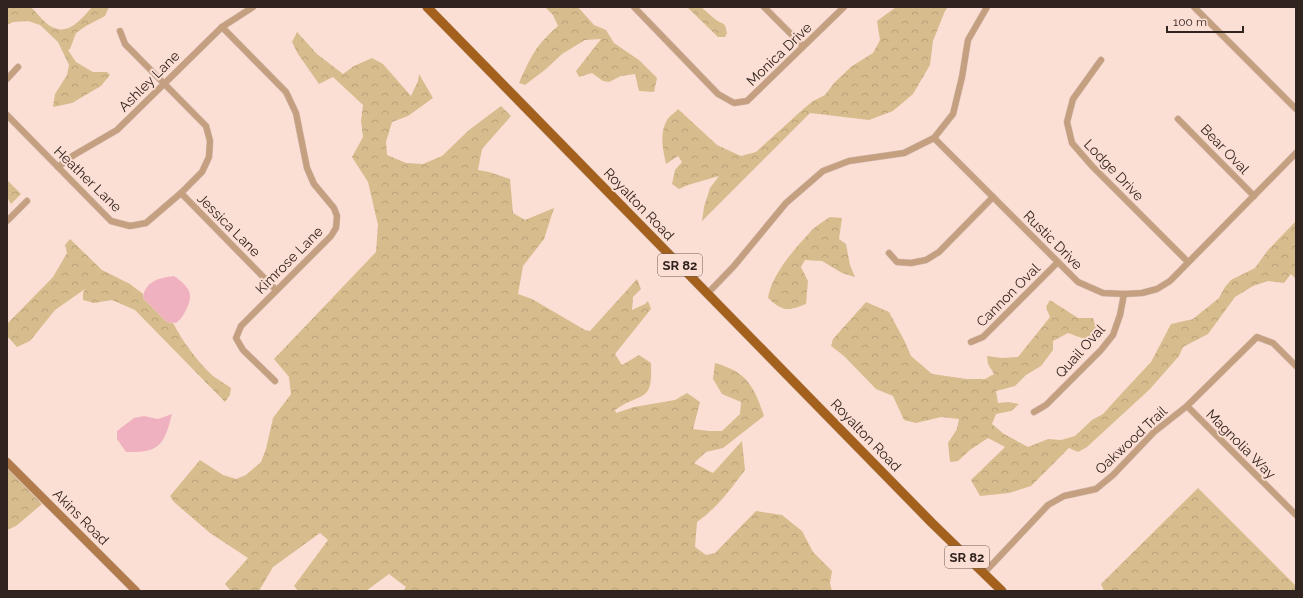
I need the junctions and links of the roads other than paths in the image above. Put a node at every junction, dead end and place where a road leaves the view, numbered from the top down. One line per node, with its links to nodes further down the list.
1 (254, 7): 8 (street, Ashley Lane)
2 (428, 7): 30 (main road, Royalton Road / SR 82)
3 (634, 7): 10 (street, Monica Drive)
4 (764, 7): 10 (street)
5 (844, 7): 10 (street, Monica Drive)
6 (987, 7): 18 (street)
7 (1194, 7): 15 (street)
8 (222, 27): 14 (street, Ashley Lane); 29 (street, Kimrose Lane)
9 (120, 31): 14 (street, Heather Lane)
10 (803, 46)
11 (1101, 60): 28 (street, Lodge Drive)
12 (18, 67): 13 (street)
13 (7, 79)
14 (163, 84): 20 (street, Ashley Lane); 21 (street, Heather Lane)
15 (1296, 109)
16 (7, 115): 20 (street, Heather Lane)
17 (1178, 119): 22 (street, Bear Oval)
18 (934, 138): 23 (street, Rustic Drive); 30 (street)
19 (1296, 153): 22 (street, Rustic Drive)
20 (58, 167): 21 (street, Heather Lane)
21 (181, 193): 29 (street, Jessica Lane)
22 (1254, 196): 28 (street, Rustic Drive)
23 (993, 197): 26 (street); 27 (street, Rustic Drive)
24 (26, 201): 25 (street)
25 (7, 221)
26 (889, 253)
27 (1058, 262): 31 (street, Rustic Drive); 32 (street, Cannon Oval)
28 (1188, 262): 31 (street, Rustic Drive)
29 (276, 290): 34 (street, Kimrose Lane)
30 (708, 293): 39 (main road, Royalton Road / SR 82)
31 (1124, 294): 36 (street, Quail Oval)
32 (971, 342)
33 (1296, 366): 35 (street, Oakwood Trail)
34 (275, 381)
35 (1187, 406): 38 (street, Magnolia Way); 39 (street, Oakwood Trail)
36 (1034, 412)
37 (7, 462): 40 (street, Akins Road)
38 (1296, 515)
39 (984, 573): 41 (main road, SR 82)
40 (136, 591)
41 (1002, 591)

